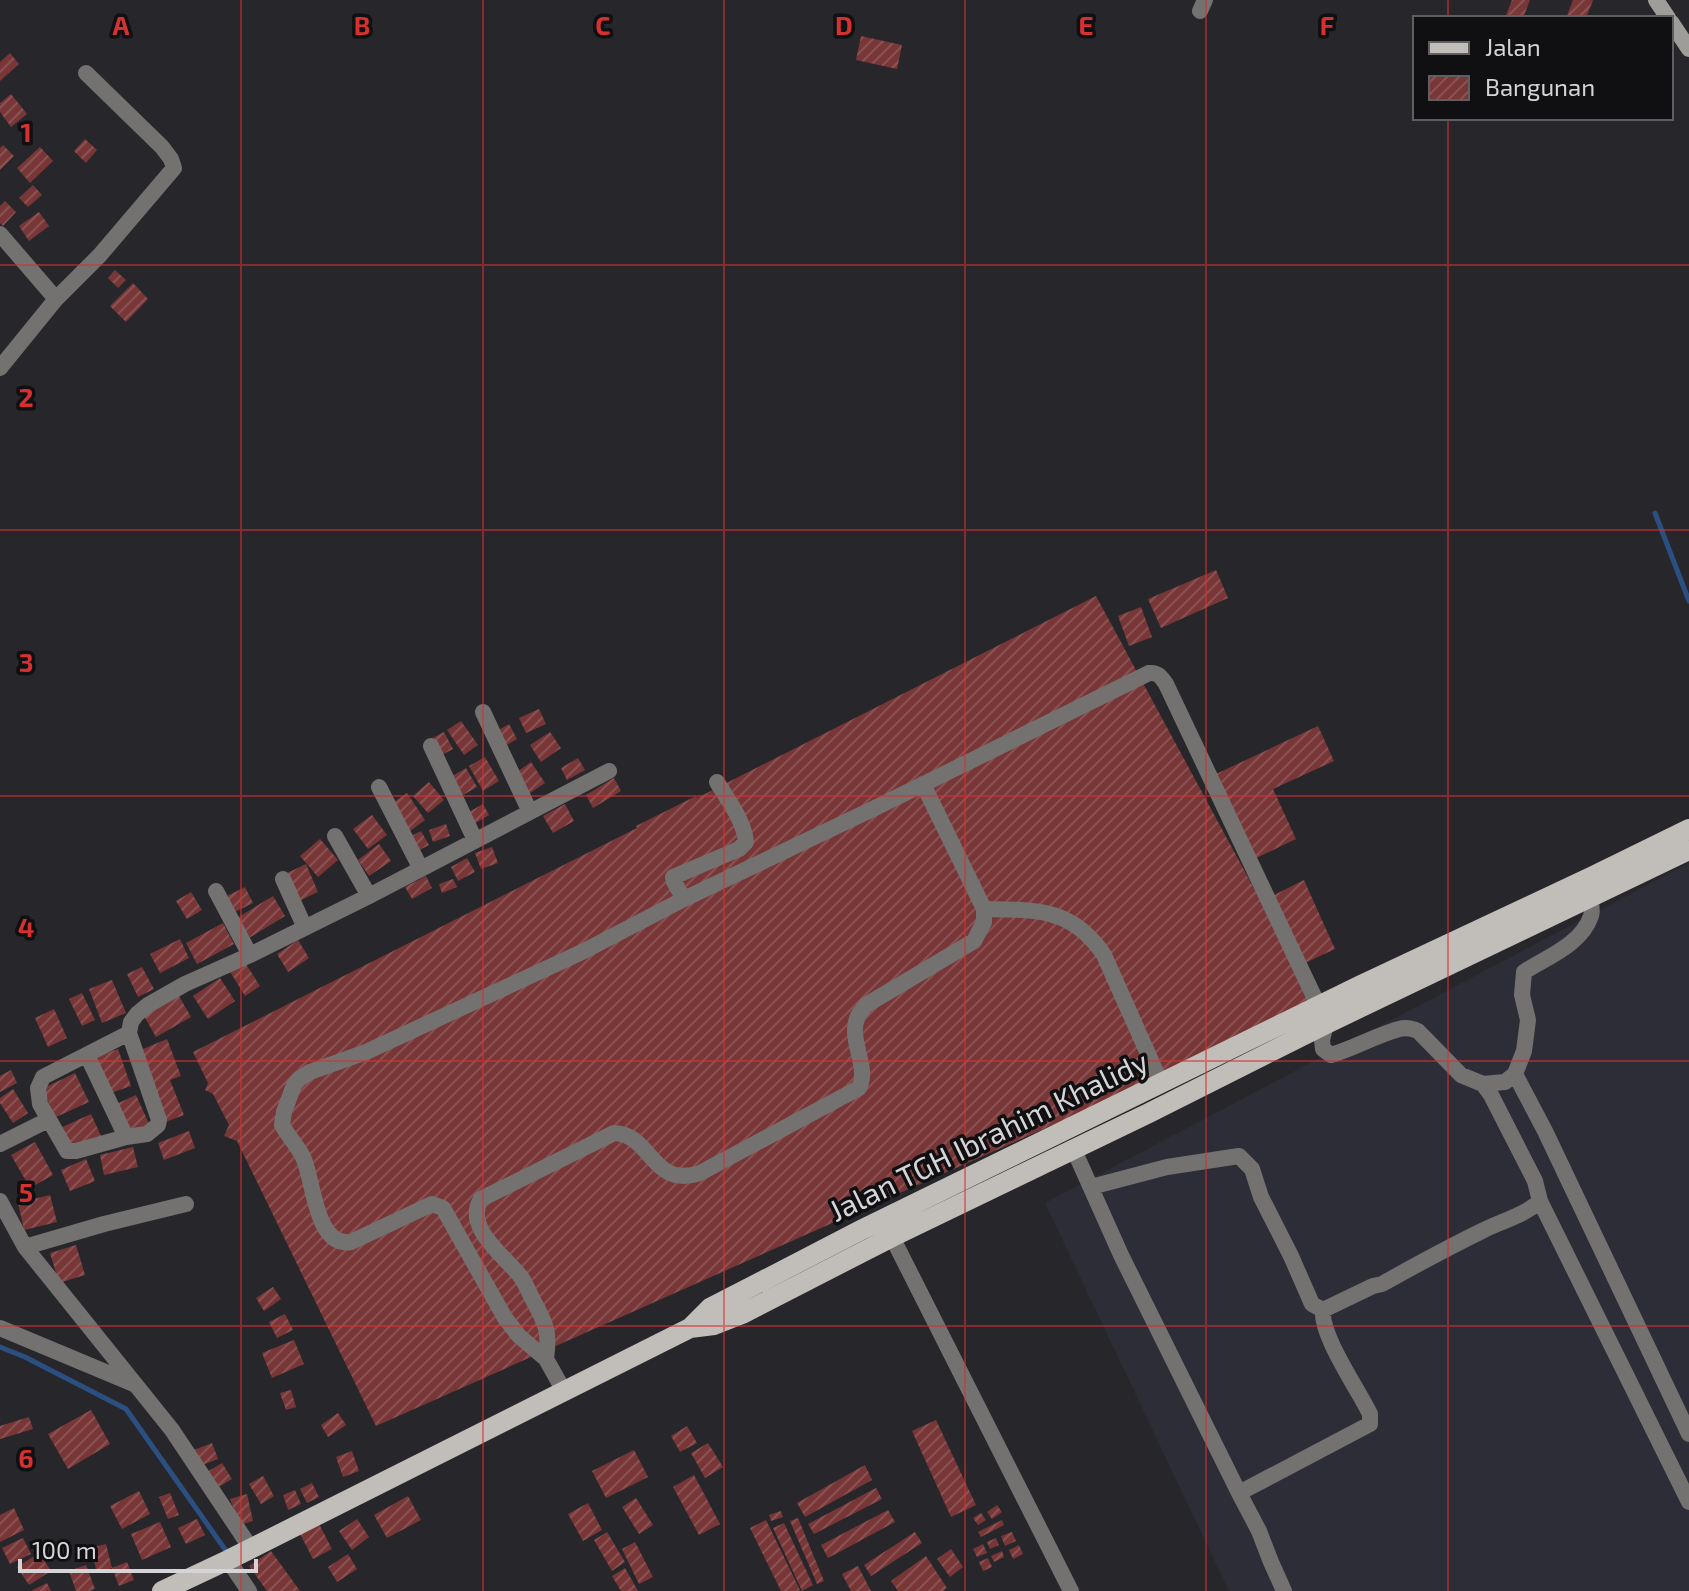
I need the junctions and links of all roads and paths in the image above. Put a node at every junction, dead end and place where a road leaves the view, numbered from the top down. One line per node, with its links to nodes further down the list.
1 (1673, 25): 2 (main road)
2 (1689, 49)
3 (86, 73): 5 (street)
4 (0, 234): 5 (street)
5 (56, 299): 6 (street)
6 (0, 368)
7 (483, 712): 13 (street)
8 (431, 746): 16 (street)
9 (609, 771): 13 (street)
10 (717, 782): 23 (street)
11 (923, 784): 23 (street); 24 (street); 27 (street)
12 (379, 787): 18 (street)
13 (530, 812): 16 (street)
14 (1689, 829): 27 (main road)
15 (335, 836): 21 (street)
16 (475, 840): 18 (street)
17 (1689, 850): 22 (main road)
18 (421, 869): 21 (street)
19 (283, 879): 25 (street)
20 (216, 891): 26 (street)
21 (369, 896): 25 (street)
22 (1590, 897): 27 (main road); 30 (street)
23 (684, 899): 46 (street)
24 (984, 909): 31 (street); 46 (street)
25 (305, 928): 26 (street)
26 (250, 955): 28 (street)
27 (1323, 1015): 31 (main road, Jalan TGH Ibrahim Khalidy); 32 (street); 36 (main road, Jalan TGH Ibrahim Khalidy)
28 (129, 1033): 29 (street); 34 (street)
29 (87, 1055): 33 (street); 34 (street)
30 (1515, 1074): 32 (street); 49 (street)
31 (1161, 1083): 45 (main road, Jalan TGH Ibrahim Khalidy)
32 (1483, 1084): 39 (street)
33 (48, 1120): 34 (street); 35 (street)
34 (126, 1137)
35 (0, 1144)
36 (1074, 1150): 37 (street); 41 (main road, Jalan TGH Ibrahim Khalidy)
37 (1091, 1187): 43 (street); 50 (street)
38 (0, 1201): 42 (street)
39 (1540, 1201): 43 (street); 51 (street)
40 (186, 1204): 42 (street)
41 (892, 1237): 45 (main road, Jalan TGH Ibrahim Khalidy); 55 (street)
42 (25, 1247): 47 (street)
43 (1323, 1310): 50 (street)
44 (0, 1328): 47 (street)
45 (690, 1328): 48 (main road, Jalan TGH Ibrahim Khalidy)
46 (546, 1359): 48 (street)
47 (136, 1384): 52 (street)
48 (564, 1391): 52 (main road, Jalan TGH Ibrahim Khalidy)
49 (1689, 1434)
50 (1239, 1493): 56 (street)
51 (1689, 1502)
52 (238, 1554): 53 (main road, Jalan TGH Ibrahim Khalidy); 54 (street)
53 (162, 1591)
54 (249, 1591)
55 (1071, 1591)
56 (1284, 1591)

